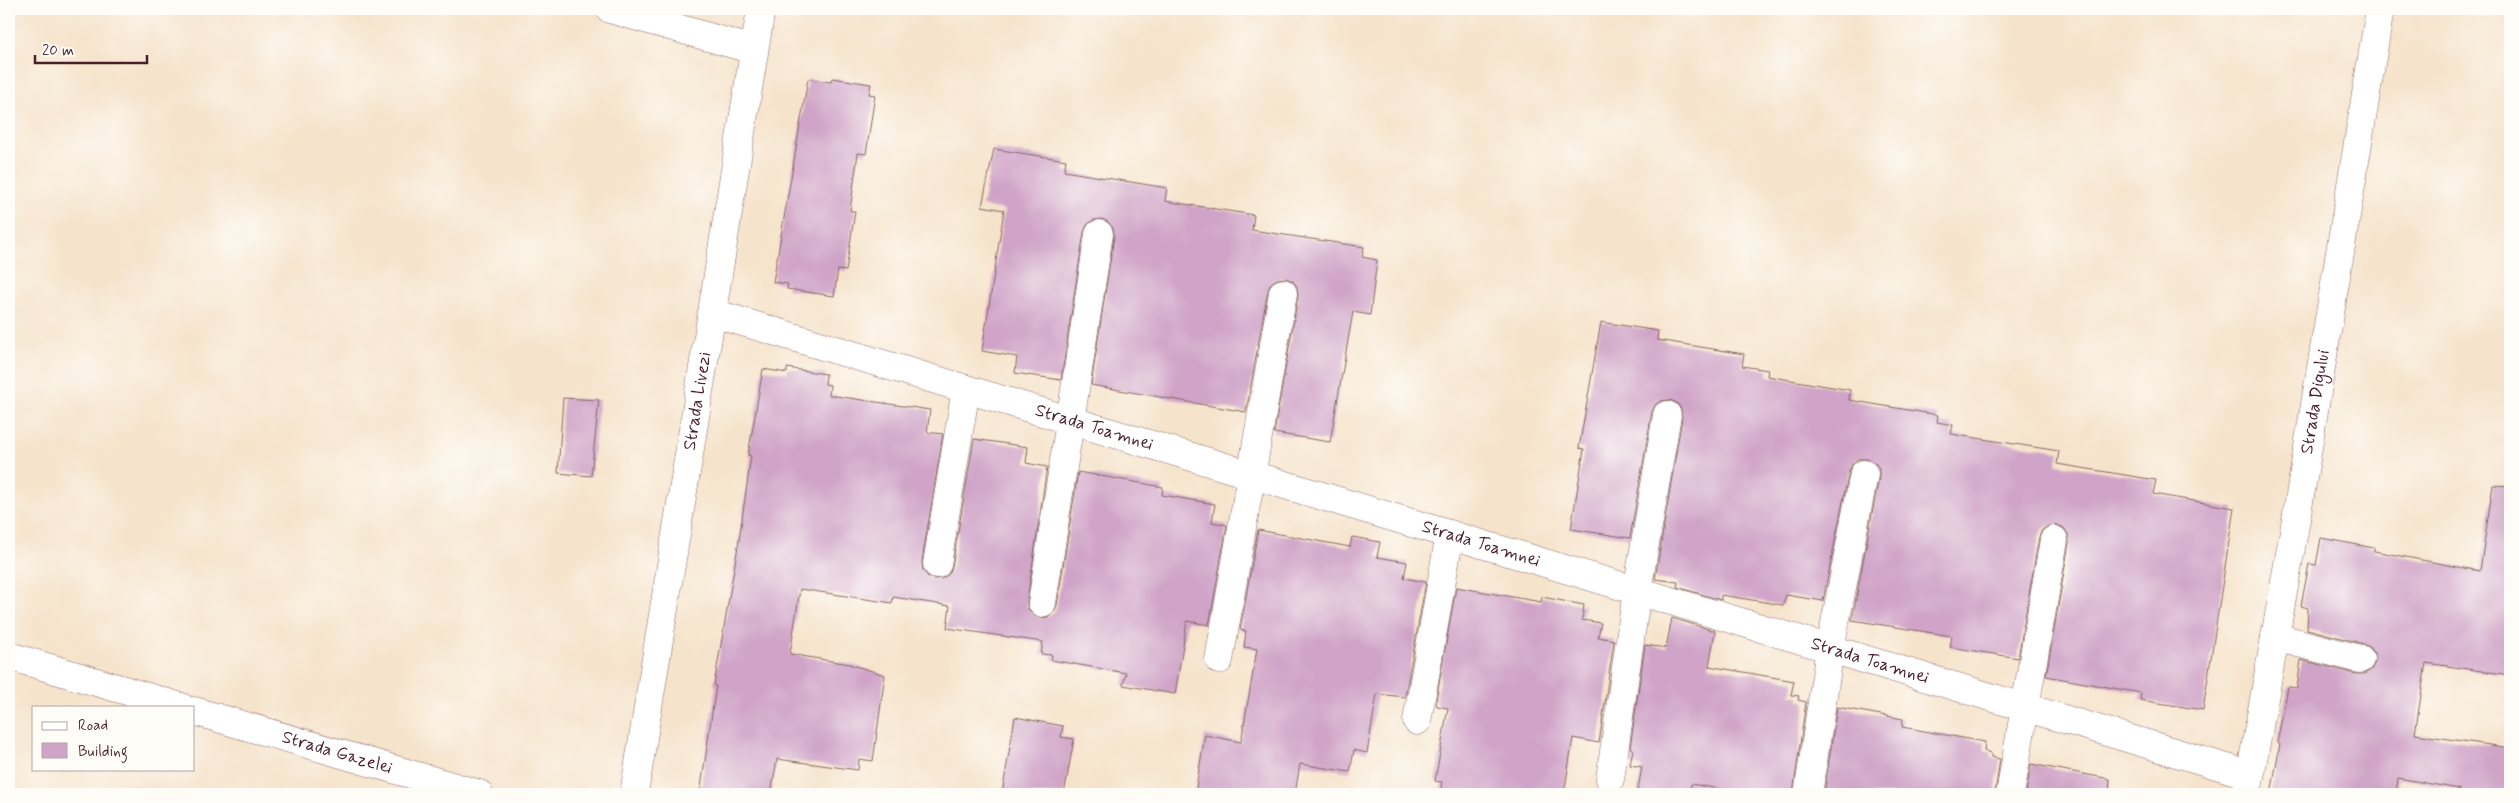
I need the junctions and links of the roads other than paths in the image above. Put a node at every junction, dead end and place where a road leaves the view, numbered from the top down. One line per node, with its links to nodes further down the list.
1 (610, 9): 4 (street)
2 (761, 9): 4 (street, Strada Livezi)
3 (2380, 9): 18 (street, Strada Digului)
4 (754, 50): 7 (street, Strada Livezi)
5 (1099, 234): 10 (street)
6 (1283, 293): 11 (street)
7 (713, 312): 8 (street, Strada Toamnei); 30 (street, Strada Livezi)
8 (966, 389): 10 (street, Strada Toamnei); 15 (street)
9 (1668, 415): 16 (street)
10 (1070, 420): 11 (street, Strada Toamnei); 17 (street)
11 (1251, 474): 13 (street, Strada Toamnei); 22 (street)
12 (1864, 474): 19 (street)
13 (1450, 534): 16 (street, Strada Toamnei); 26 (street)
14 (2054, 540): 24 (street)
15 (937, 564)
16 (1637, 591): 19 (street, Strada Toamnei); 27 (street)
17 (1042, 603)
18 (2275, 637): 21 (street); 28 (street, Strada Digului)
19 (1830, 649): 24 (street, Strada Toamnei); 31 (street)
20 (9, 656): 23 (street)
21 (2360, 659)
22 (1219, 660)
23 (178, 706)
24 (2023, 707): 28 (street, Strada Toamnei); 32 (street)
25 (195, 710): 29 (street, Strada Gazelei)
26 (1417, 721)
27 (1610, 779)
28 (2249, 785)
29 (479, 794)
30 (634, 794)
31 (1808, 794)
32 (2010, 794)

